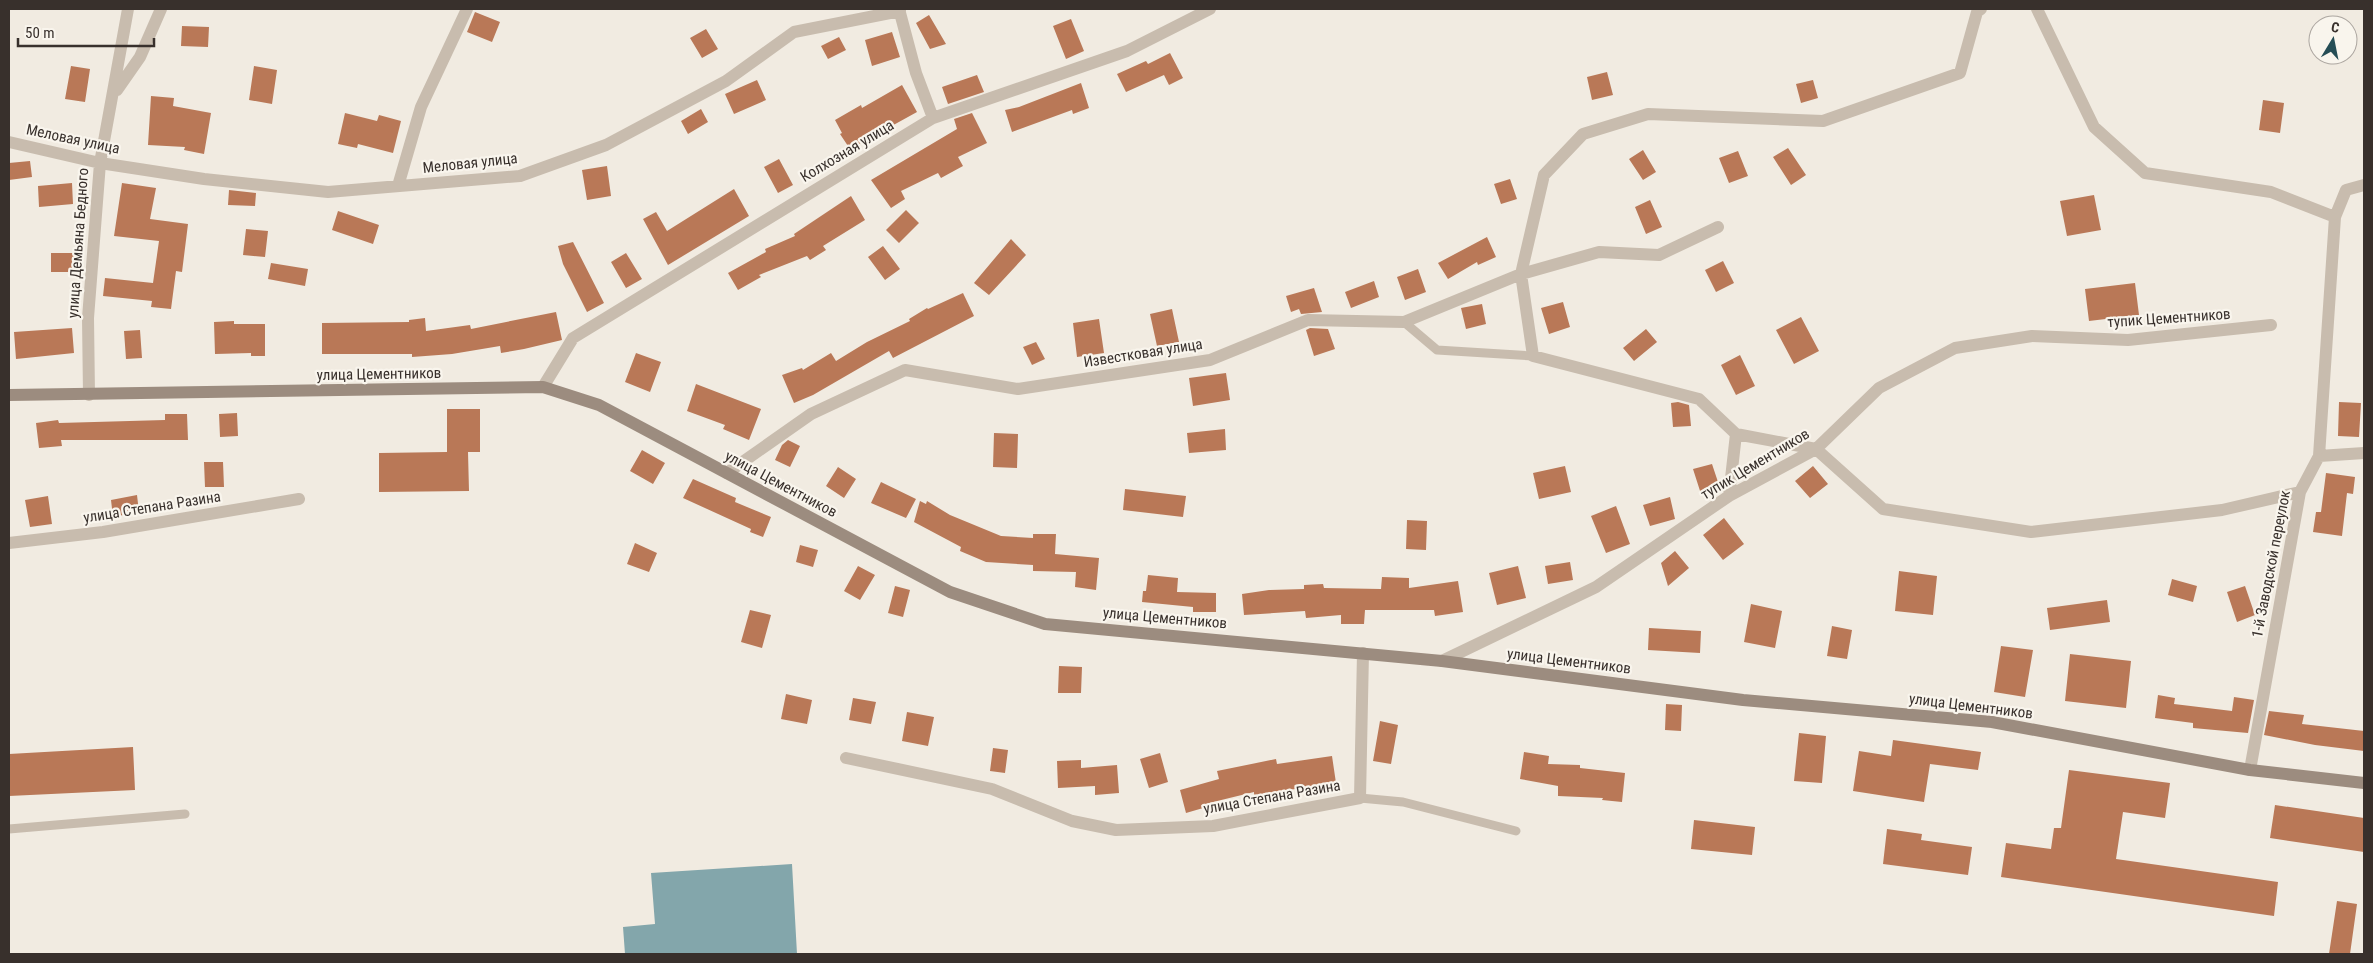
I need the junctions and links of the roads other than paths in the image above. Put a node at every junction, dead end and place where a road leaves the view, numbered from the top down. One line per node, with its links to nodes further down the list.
1 (128, 9): 8 (street, улица Демьяна Бедного)
2 (161, 9): 8 (street, улица Демьяна Бедного)
3 (467, 9): 13 (street)
4 (1210, 9): 9 (street, Колхозная улица)
5 (1981, 9): 16 (street)
6 (2036, 9): 14 (street)
7 (899, 10): 9 (street); 13 (street, Меловая улица)
8 (114, 94): 11 (street, улица Демьяна Бедного)
9 (933, 118): 20 (street, Колхозная улица)
10 (9, 142): 11 (street, Меловая улица)
11 (100, 163): 13 (street, Меловая улица); 22 (street, улица Демьяна Бедного)
12 (2364, 185): 14 (street, 1-й Заводской переулок)
13 (398, 186)
14 (2335, 217): 26 (street, 1-й Заводской переулок)
15 (1718, 227): 16 (street, Известковая улица)
16 (1521, 274): 17 (street, Известковая улица); 19 (street)
17 (1404, 322): 19 (lane); 27 (street, Известковая улица)
18 (2270, 325): 24 (street, тупик Цементников)
19 (1533, 356): 23 (street)
20 (543, 387): 22 (street, улица Цементников); 27 (street, улица Цементников)
21 (9, 395): 22 (street, улица Цементников)
22 (89, 395)
23 (1736, 434): 24 (street); 29 (street)
24 (1816, 449): 28 (street); 29 (street, тупик Цементников)
25 (2364, 452): 26 (street)
26 (2319, 456): 28 (street, 1-й Заводской переулок)
27 (727, 473): 32 (street, улица Цементников)
28 (2300, 492): 35 (street, 1-й Заводской переулок)
29 (1729, 496): 33 (street, тупик Цементников)
30 (299, 500): 31 (street, улица Степана Разина)
31 (9, 543)
32 (1363, 653): 33 (street, улица Цементников); 37 (street, улица Степана Разина)
33 (1442, 661): 35 (street, улица Цементников)
34 (846, 758): 37 (street, улица Степана Разина)
35 (2250, 770): 36 (street, улица Цементников)
36 (2364, 784)
37 (1360, 798): 40 (lane)
38 (186, 814): 39 (lane)
39 (9, 829)
40 (1516, 831)

